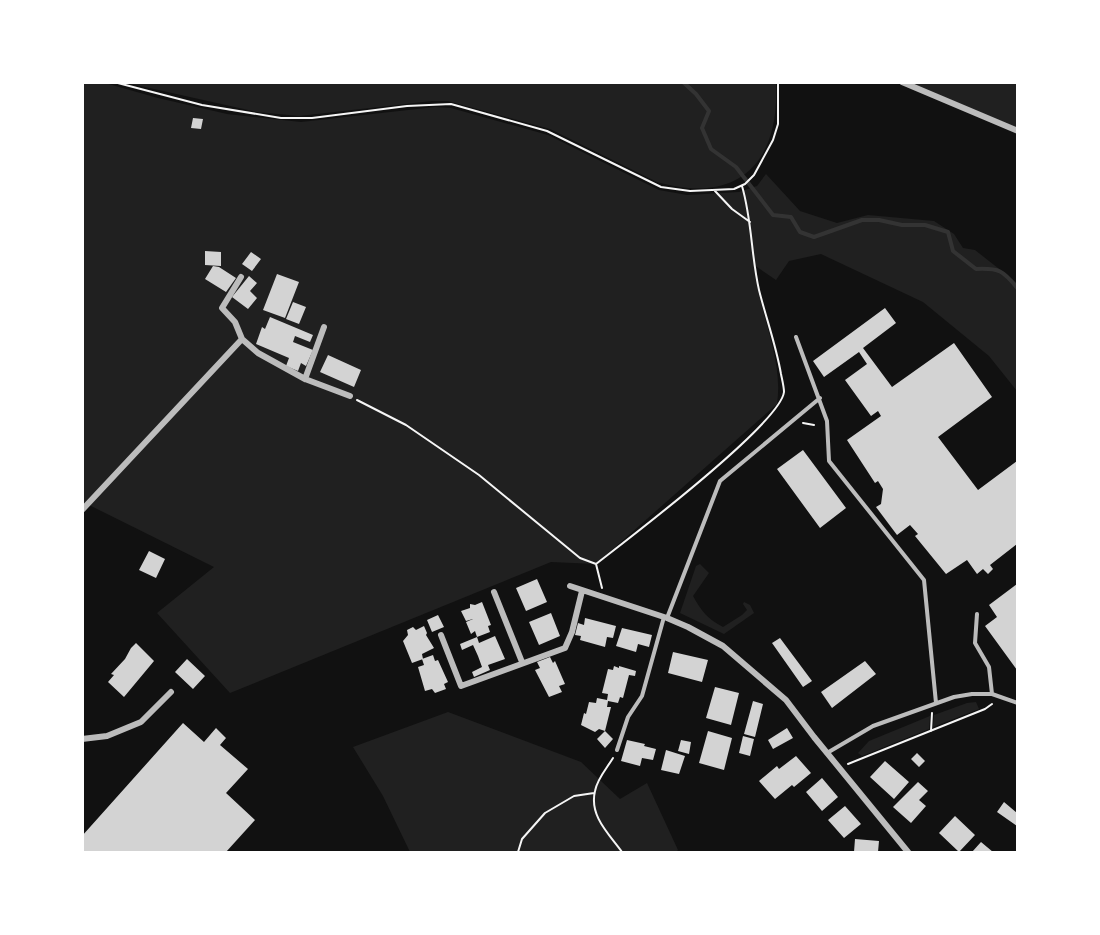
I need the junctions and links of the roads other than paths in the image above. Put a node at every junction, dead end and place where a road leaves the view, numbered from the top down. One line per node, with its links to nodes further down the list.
1 (902, 82): 2 (street)
2 (1017, 131)
3 (241, 277): 6 (street)
4 (324, 327): 7 (street)
5 (796, 337): 9 (lane)
6 (242, 339): 7 (street); 10 (street)
7 (305, 379): 8 (street)
8 (351, 396)
9 (820, 398): 15 (lane); 20 (lane)
10 (82, 510)
11 (570, 586): 12 (street)
12 (582, 591): 15 (street); 17 (street)
13 (494, 592): 17 (street)
14 (976, 614): 19 (lane)
15 (665, 618): 23 (lane); 24 (street)
16 (441, 636): 17 (street)
17 (522, 662)
18 (171, 692): 22 (street)
19 (992, 694): 20 (lane); 21 (lane)
20 (934, 704): 24 (lane)
21 (1017, 704)
22 (82, 739)
23 (617, 750)
24 (827, 753): 25 (street)
25 (908, 852)

